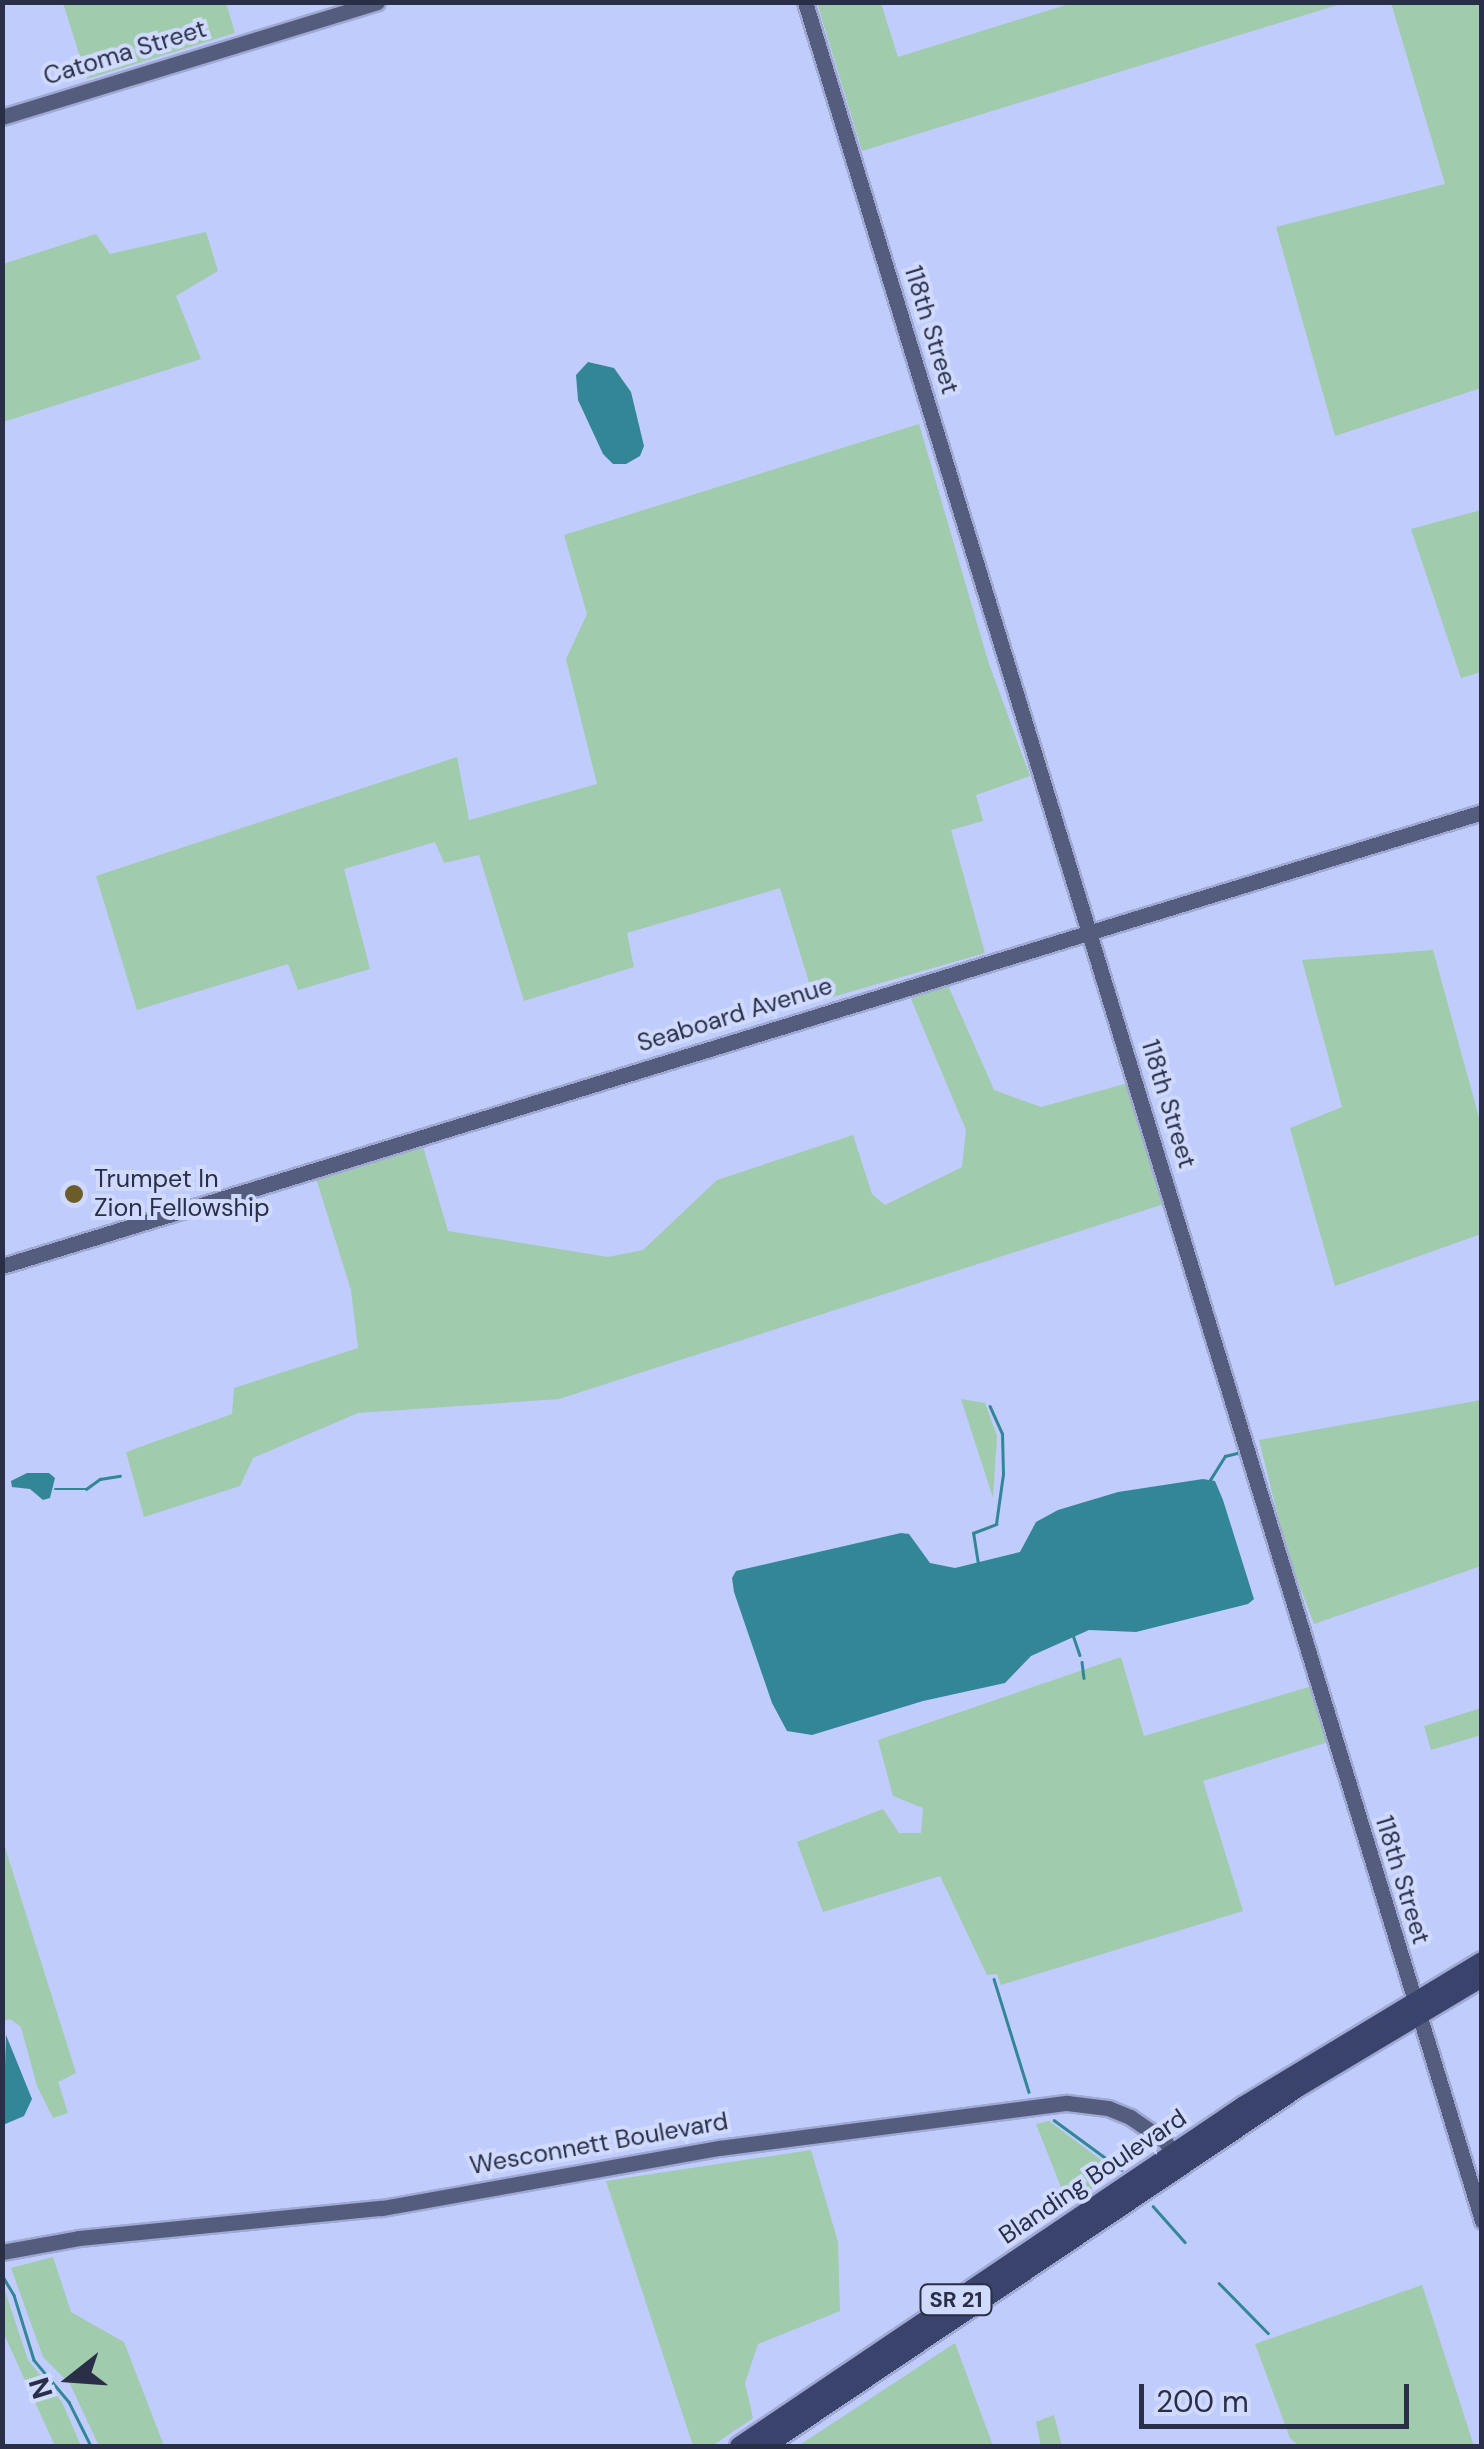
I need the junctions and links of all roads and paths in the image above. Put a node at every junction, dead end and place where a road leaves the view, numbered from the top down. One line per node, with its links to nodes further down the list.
1 (377, 2): 3 (street, Catoma Street)
2 (805, 2): 5 (street, 118th Street)
3 (2, 117)
4 (1482, 812): 5 (street, Seaboard Avenue)
5 (1089, 932): 6 (street, Seaboard Avenue); 9 (street, 118th Street)
6 (2, 1266)
7 (1482, 1960): 9 (main road, Blanding Boulevard / SR 21)
8 (1482, 1978): 9 (main road, Blanding Boulevard / SR 21)
9 (1415, 2006): 10 (main road, Blanding Boulevard / SR 21); 11 (street, 118th Street)
10 (1177, 2160): 12 (street, Wesconnett Boulevard); 13 (main road, Blanding Boulevard / SR 21); 16 (main road, Blanding Boulevard / SR 21)
11 (1482, 2221)
12 (2, 2252)
13 (816, 2395): 14 (main road, Blanding Boulevard / SR 21); 15 (main road)
14 (739, 2446)
15 (753, 2446)
16 (766, 2446)

